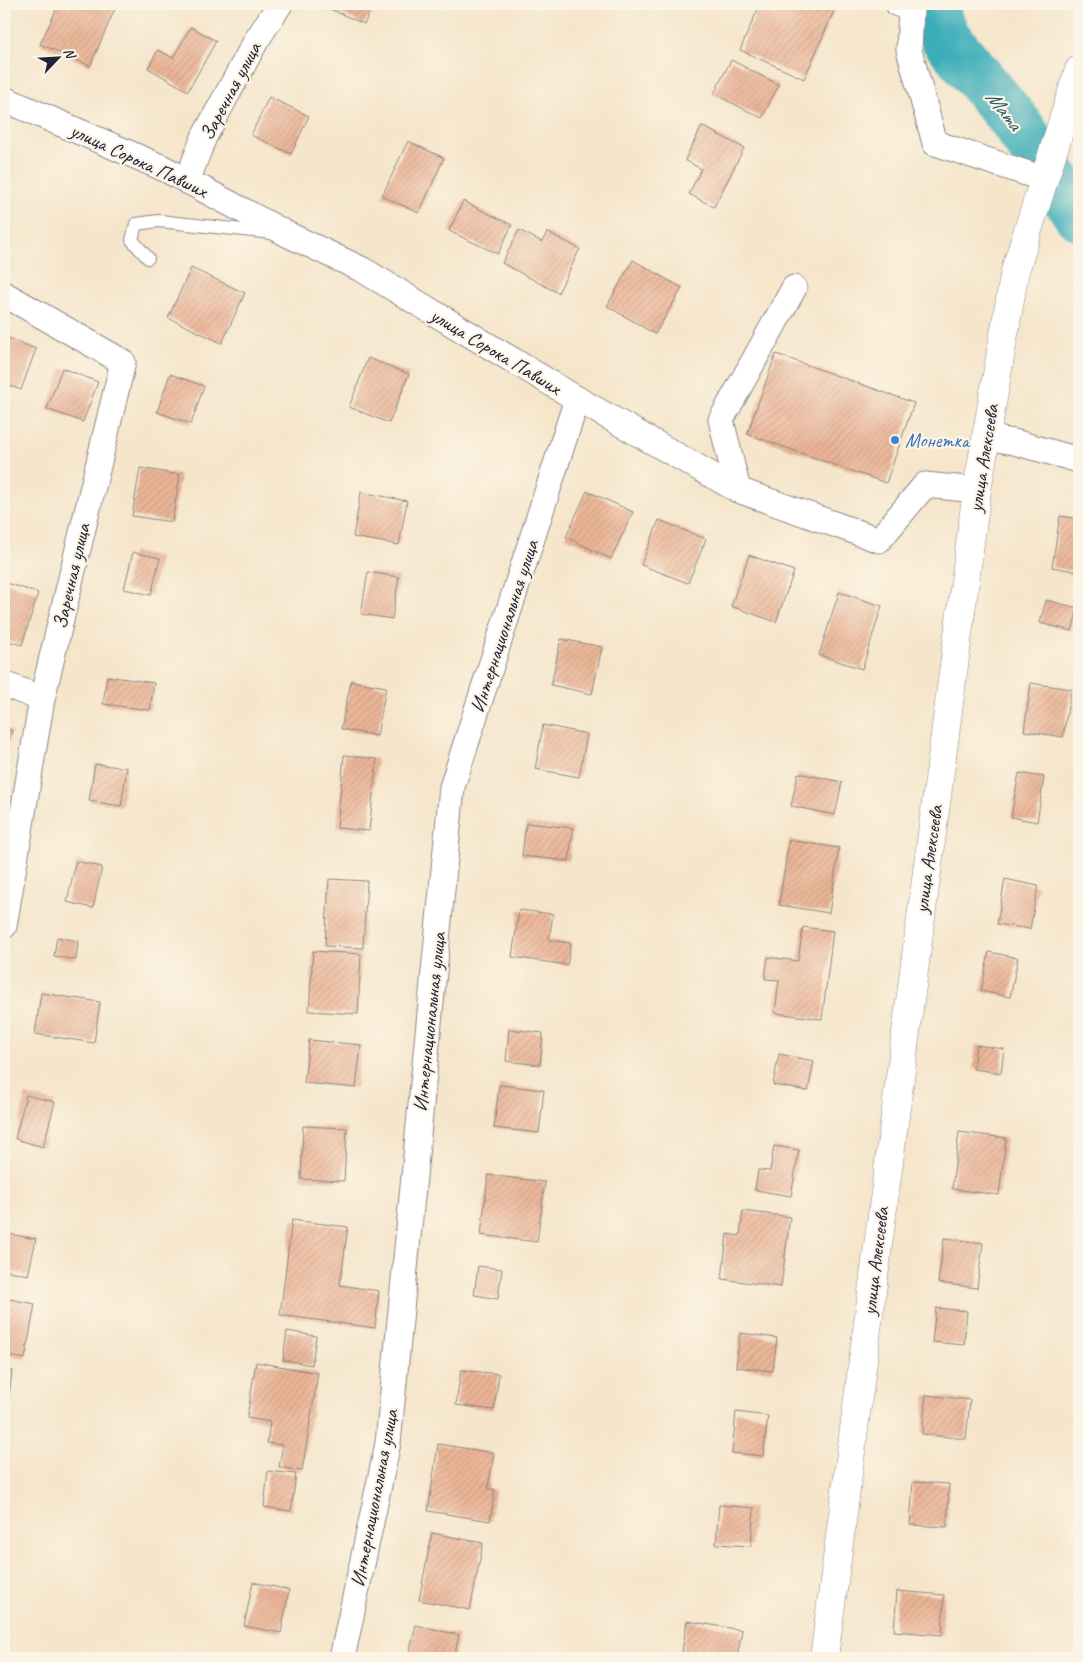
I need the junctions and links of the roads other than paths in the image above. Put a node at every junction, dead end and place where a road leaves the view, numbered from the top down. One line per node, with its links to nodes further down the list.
1 (280, 4): 5 (street, Заречная улица)
2 (898, 4): 6 (street)
3 (1079, 70): 6 (main road, улица Алексеева)
4 (4, 99): 5 (street, улица Сорока Павших)
5 (187, 181): 7 (street, улица Сорока Павших)
6 (1040, 190): 12 (main road, улица Алексеева)
7 (289, 235): 8 (lane); 11 (street, улица Сорока Павших)
8 (148, 258)
9 (794, 288): 14 (street)
10 (4, 294): 17 (street, Заречная улица)
11 (577, 399): 14 (street, улица Сорока Павших); 19 (street, Интернациональная улица)
12 (986, 438): 13 (street); 15 (main road, улица Алексеева)
13 (1079, 460)
14 (738, 490): 15 (street, улица Сорока Павших)
15 (977, 490): 20 (main road, улица Алексеева)
16 (4, 684): 17 (street)
17 (42, 698): 18 (street, Заречная улица)
18 (4, 926)
19 (342, 1658)
20 (824, 1658)

